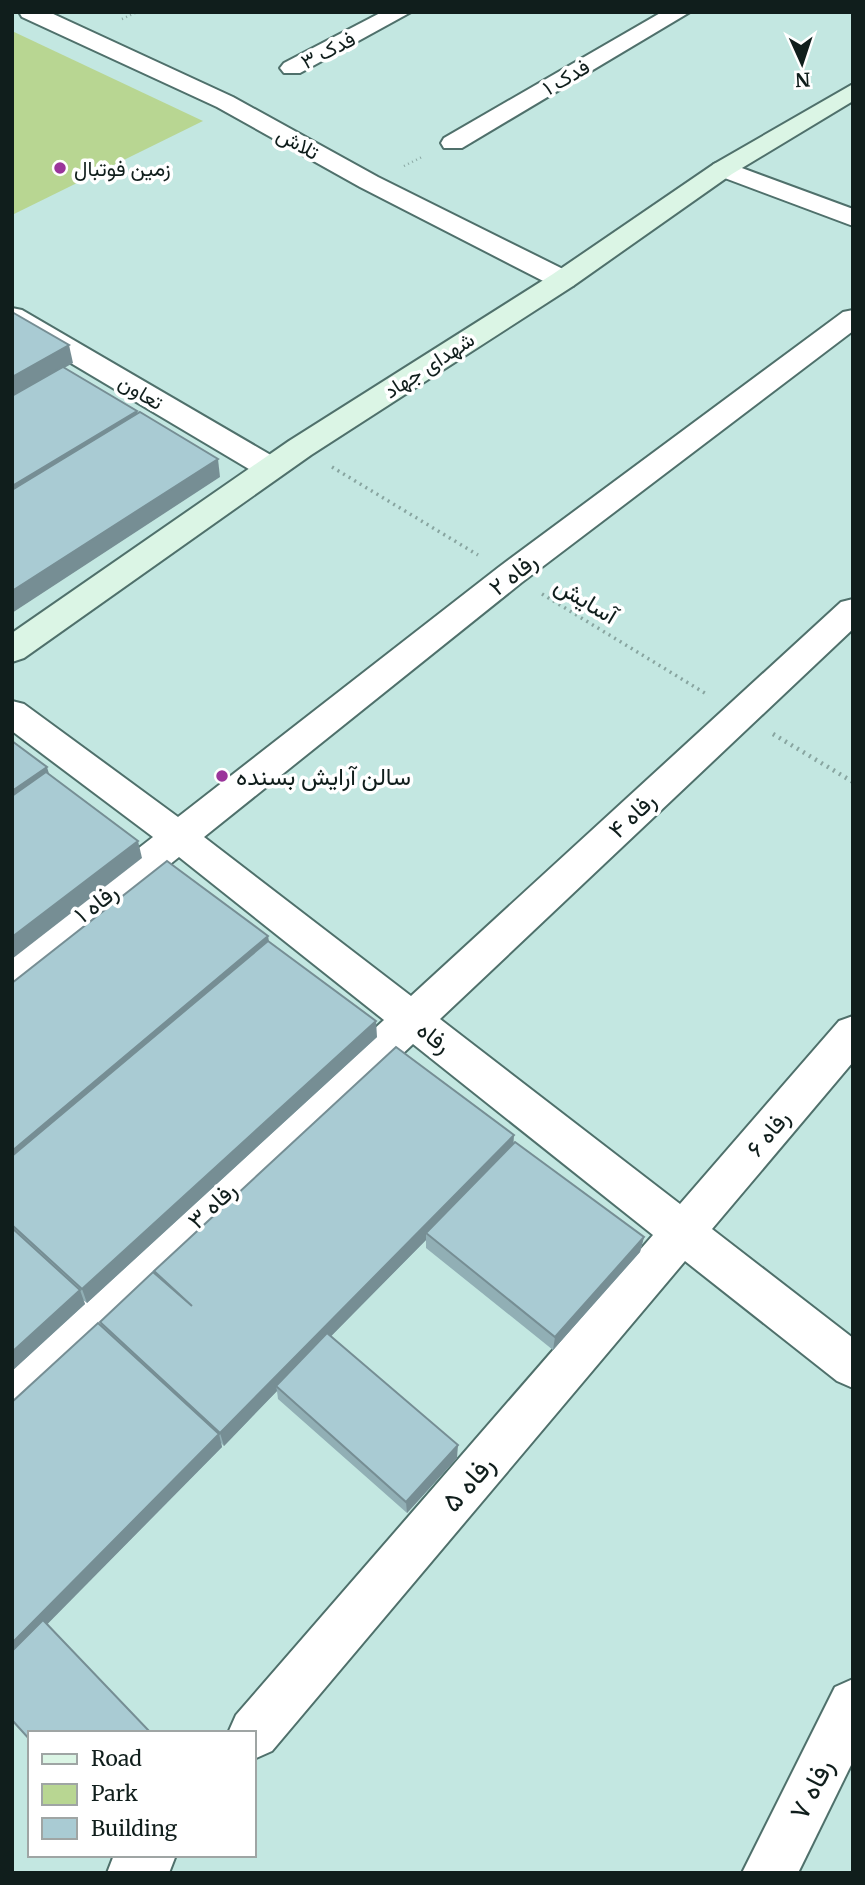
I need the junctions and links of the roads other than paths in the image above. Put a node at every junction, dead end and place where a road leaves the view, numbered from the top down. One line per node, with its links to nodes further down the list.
1 (30, 12): 9 (street, تلاش)
2 (400, 12): 4 (street, فدک ۳)
3 (679, 12): 6 (street, فدک ۱)
4 (292, 68)
5 (853, 91): 7 (street, شهدای جهاد)
6 (453, 143)
7 (723, 169): 8 (street); 9 (street, شهدای جهاد)
8 (853, 218)
9 (562, 280): 12 (street, شهدای جهاد)
10 (12, 316): 12 (street, تعاون)
11 (853, 318): 16 (street, رفاه ۲)
12 (270, 468): 14 (street, شهدای جهاد)
13 (853, 610): 18 (street, رفاه ۴)
14 (12, 650)
15 (12, 713): 16 (street, رفاه)
16 (179, 837): 17 (street, رفاه ۱); 18 (street, رفاه)
17 (12, 970)
18 (411, 1019): 20 (street, رفاه); 22 (street, رفاه ۳)
19 (853, 1033): 20 (street, رفاه ۶)
20 (683, 1232): 21 (street, رفاه); 24 (street, رفاه ۵)
21 (853, 1366)
22 (12, 1391)
23 (853, 1705): 27 (street, رفاه ۷)
24 (256, 1731)
25 (147, 1857): 26 (street)
26 (134, 1873)
27 (769, 1873)

